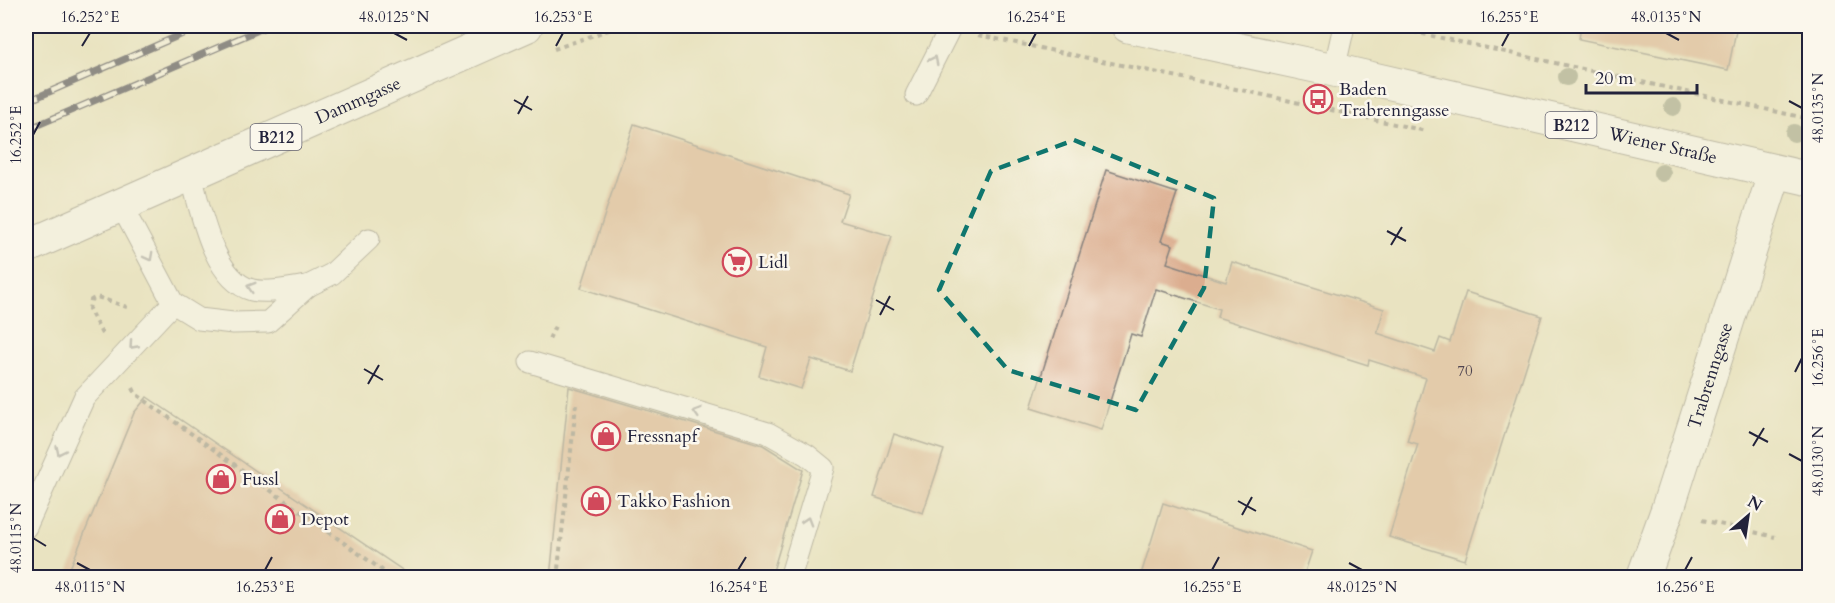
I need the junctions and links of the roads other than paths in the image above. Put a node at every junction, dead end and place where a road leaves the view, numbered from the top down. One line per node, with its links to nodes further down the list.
1 (526, 26): 8 (main road, Dammgasse / B212)
2 (1128, 26): 5 (main road, Wiener Straße / B212)
3 (1344, 26): 5 (lane)
4 (950, 27): 6 (lane, one-way to 4)
5 (1334, 70): 7 (main road, Wiener Straße / B212)
6 (916, 95)
7 (1775, 172): 9 (main road, Wiener Straße / B212); 18 (main road, Trabrenngasse)
8 (191, 175): 10 (main road, Dammgasse / B212); 13 (lane, one-way to 8)
9 (1809, 179)
10 (121, 206): 12 (main road, Dammgasse / B212); 14 (lane, one-way to 14)
11 (369, 239): 13 (lane)
12 (26, 247)
13 (308, 286): 14 (lane)
14 (173, 303): 16 (lane, one-way to 16)
15 (530, 362): 17 (lane, one-way to 15)
16 (26, 527)
17 (790, 578)
18 (1643, 578)

